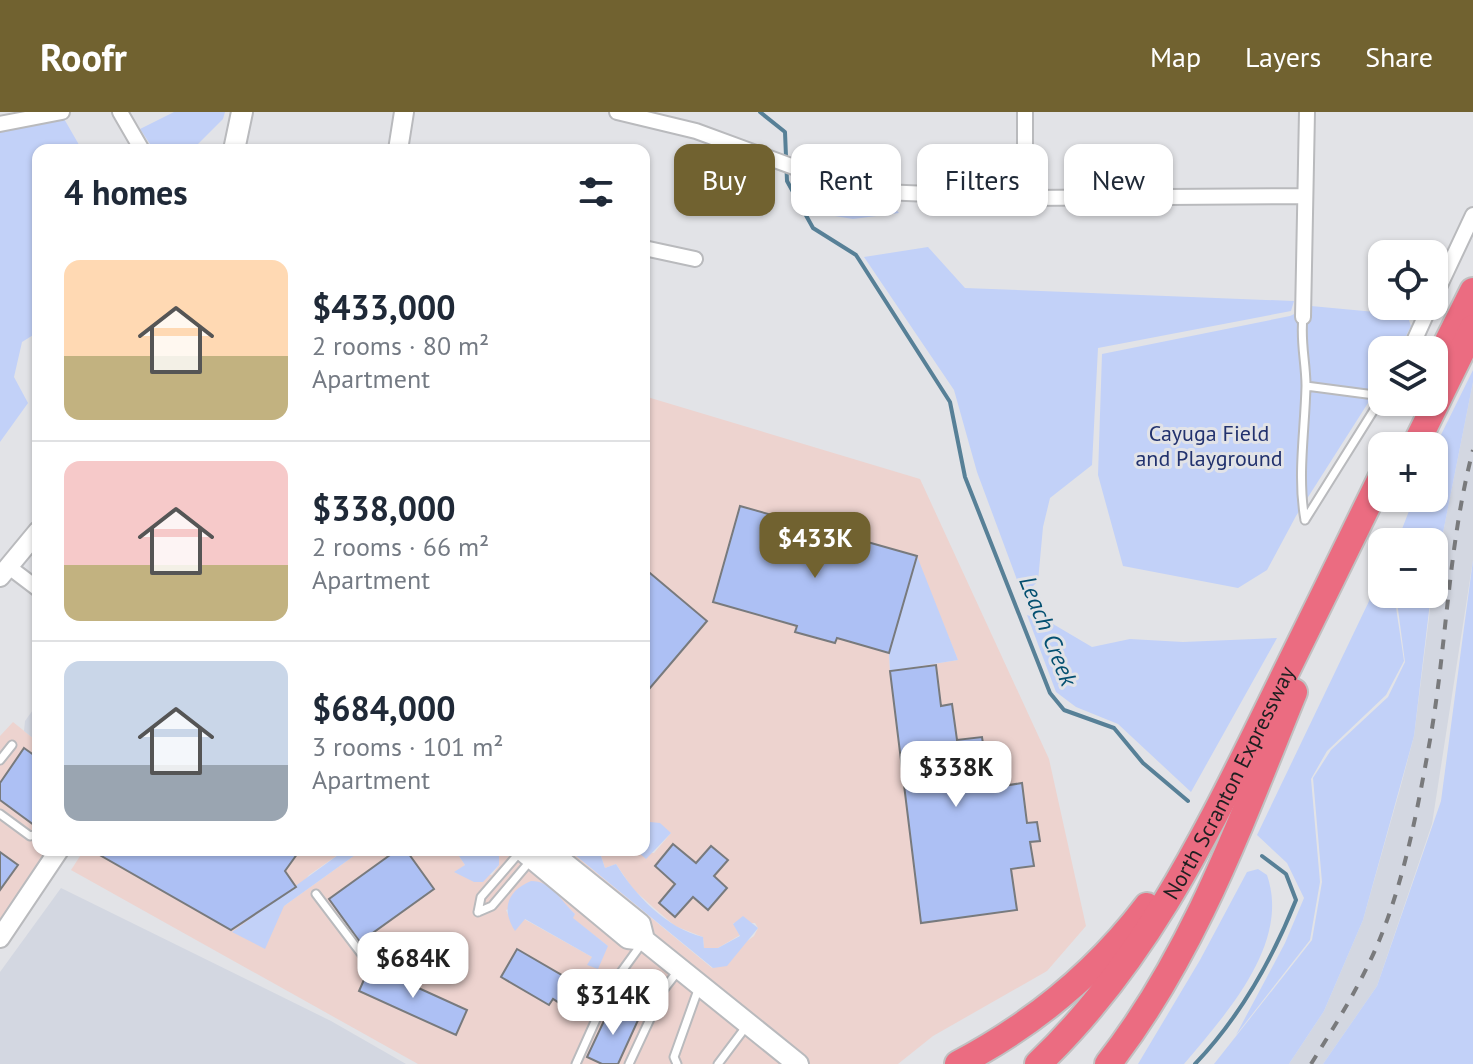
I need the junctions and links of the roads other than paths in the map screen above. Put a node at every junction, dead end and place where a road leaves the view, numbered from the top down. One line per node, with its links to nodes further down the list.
1 (62, 112): 8 (street)
2 (120, 112): 9 (street)
3 (242, 112): 10 (main road)
4 (404, 112): 11 (street)
5 (617, 112): 13 (street)
6 (1025, 112): 12 (street)
7 (1307, 112): 14 (street)
8 (0, 124)
9 (139, 144)
10 (235, 144)
11 (399, 144)
12 (1025, 144)
13 (917, 193)
14 (1305, 196): 15 (street); 21 (street)
15 (1048, 198)
16 (1473, 215): 19 (street)
17 (650, 249): 18 (street)
18 (695, 259)
19 (1448, 268)
20 (1473, 291): 23 (highway)
21 (1303, 317): 24 (lane)
22 (1473, 328): 27 (highway)
23 (1448, 342)
24 (1306, 386): 25 (lane); 26 (lane)
25 (1368, 394)
26 (1370, 416)
27 (1422, 432)
28 (1368, 504): 37 (highway, North Scranton Expressway)
29 (1383, 512): 33 (highway, North Scranton Expressway)
30 (32, 538): 31 (street)
31 (5, 572): 32 (street)
32 (32, 586)
33 (1294, 692): 57 (highway, North Scranton Expressway); 58 (highway)
34 (12, 745): 35 (lane)
35 (0, 760)
36 (0, 814): 38 (lane)
37 (1212, 821): 55 (highway); 56 (highway, North Scranton Expressway)
38 (32, 836)
39 (55, 856): 44 (street)
40 (527, 856): 41 (lane)
41 (529, 856)
42 (538, 856): 45 (main road)
43 (316, 894): 46 (lane)
44 (0, 938)
45 (644, 940): 47 (main road); 50 (lane)
46 (366, 960)
47 (680, 969): 48 (main road); 51 (lane)
48 (699, 984): 49 (main road); 52 (lane)
49 (748, 1024): 53 (lane); 54 (main road)
50 (576, 1064)
51 (629, 1064)
52 (677, 1064)
53 (718, 1064)
54 (798, 1064)
55 (958, 1064)
56 (1038, 1064)
57 (1062, 1064)
58 (1108, 1064)

